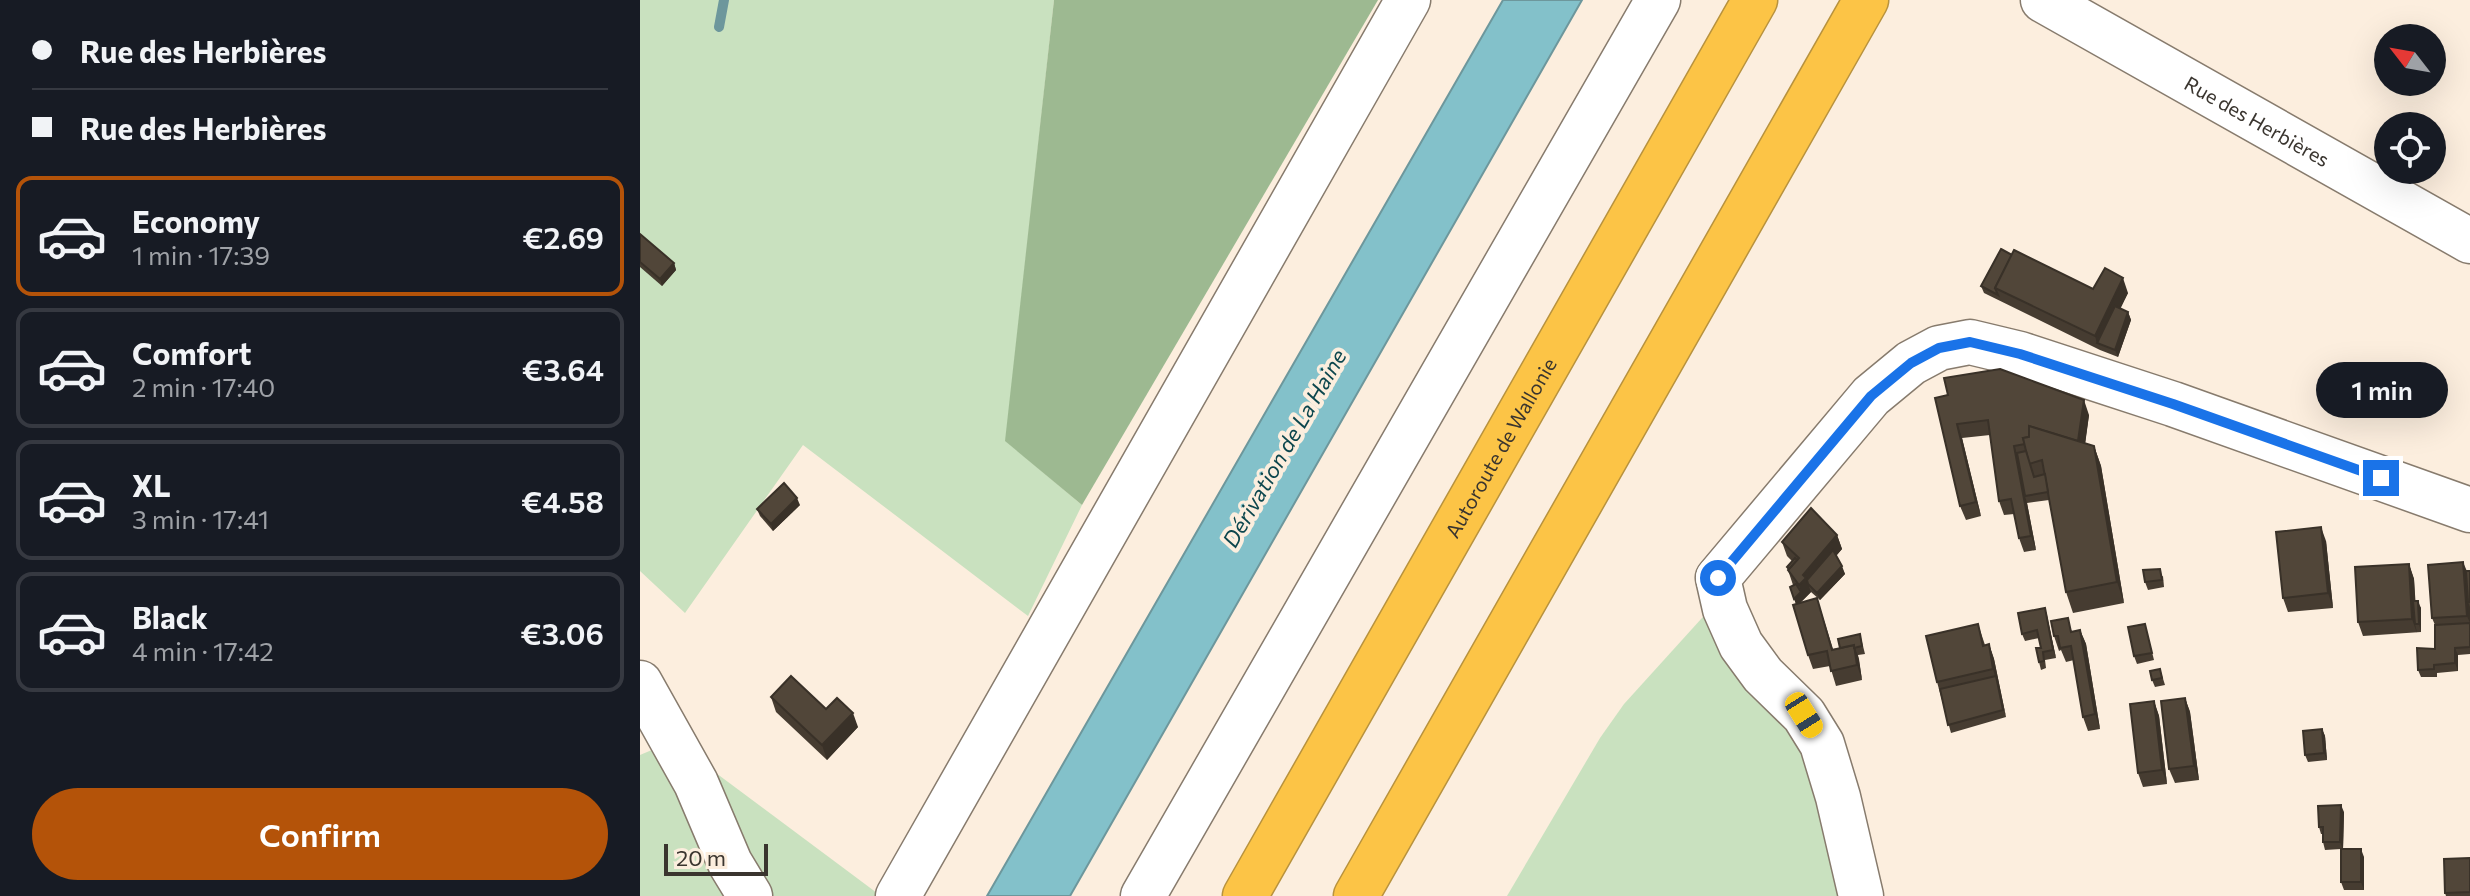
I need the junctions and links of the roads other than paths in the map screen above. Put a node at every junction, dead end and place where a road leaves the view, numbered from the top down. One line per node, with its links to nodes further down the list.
1 (1408, 0): 10 (street)
2 (1658, 0): 11 (street)
3 (1755, 0): 12 (highway, Autoroute de Wallonie)
4 (1866, 0): 13 (highway)
5 (2043, 0): 6 (street, Rue des Herbières)
6 (2470, 241)
7 (2470, 510): 14 (street)
8 (640, 683): 9 (street)
9 (750, 896)
10 (898, 896)
11 (1143, 896)
12 (1245, 896)
13 (1356, 896)
14 (1861, 896)

